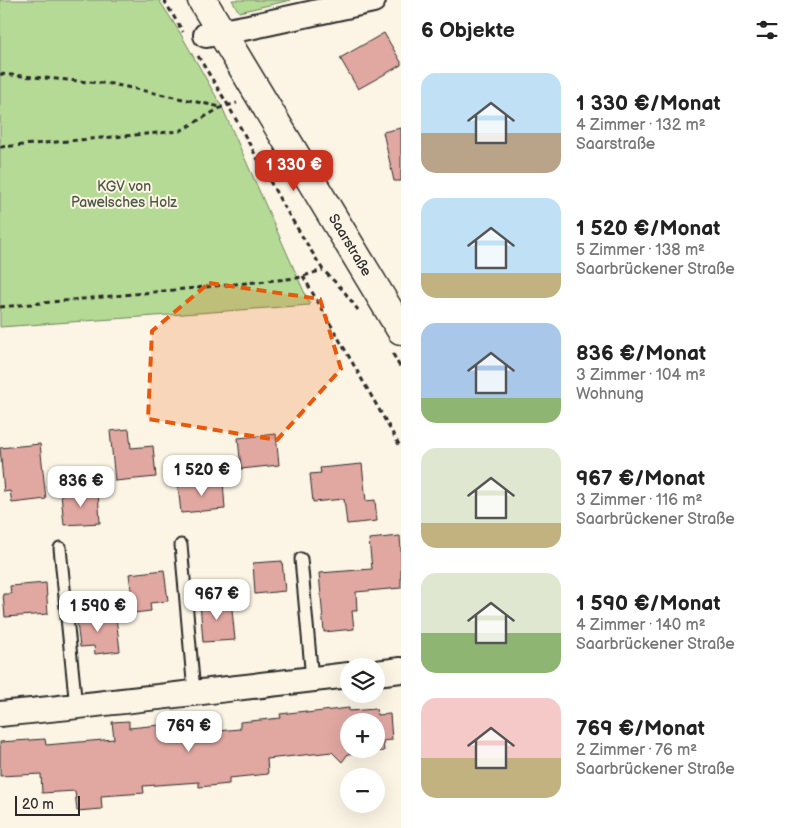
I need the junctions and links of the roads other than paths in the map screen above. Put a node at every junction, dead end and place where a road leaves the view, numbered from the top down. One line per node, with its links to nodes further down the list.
1 (202, 0): 3 (street, Saarstraße)
2 (373, 0): 3 (street)
3 (201, 37): 4 (street, Saarstraße)
4 (401, 330)
5 (181, 544): 12 (lane)
6 (60, 548): 13 (lane)
7 (301, 559): 11 (lane)
8 (401, 670): 9 (street)
9 (385, 671)
10 (340, 677): 11 (street)
11 (312, 679): 12 (street)
12 (194, 692): 13 (street)
13 (76, 707): 14 (street)
14 (0, 714)

